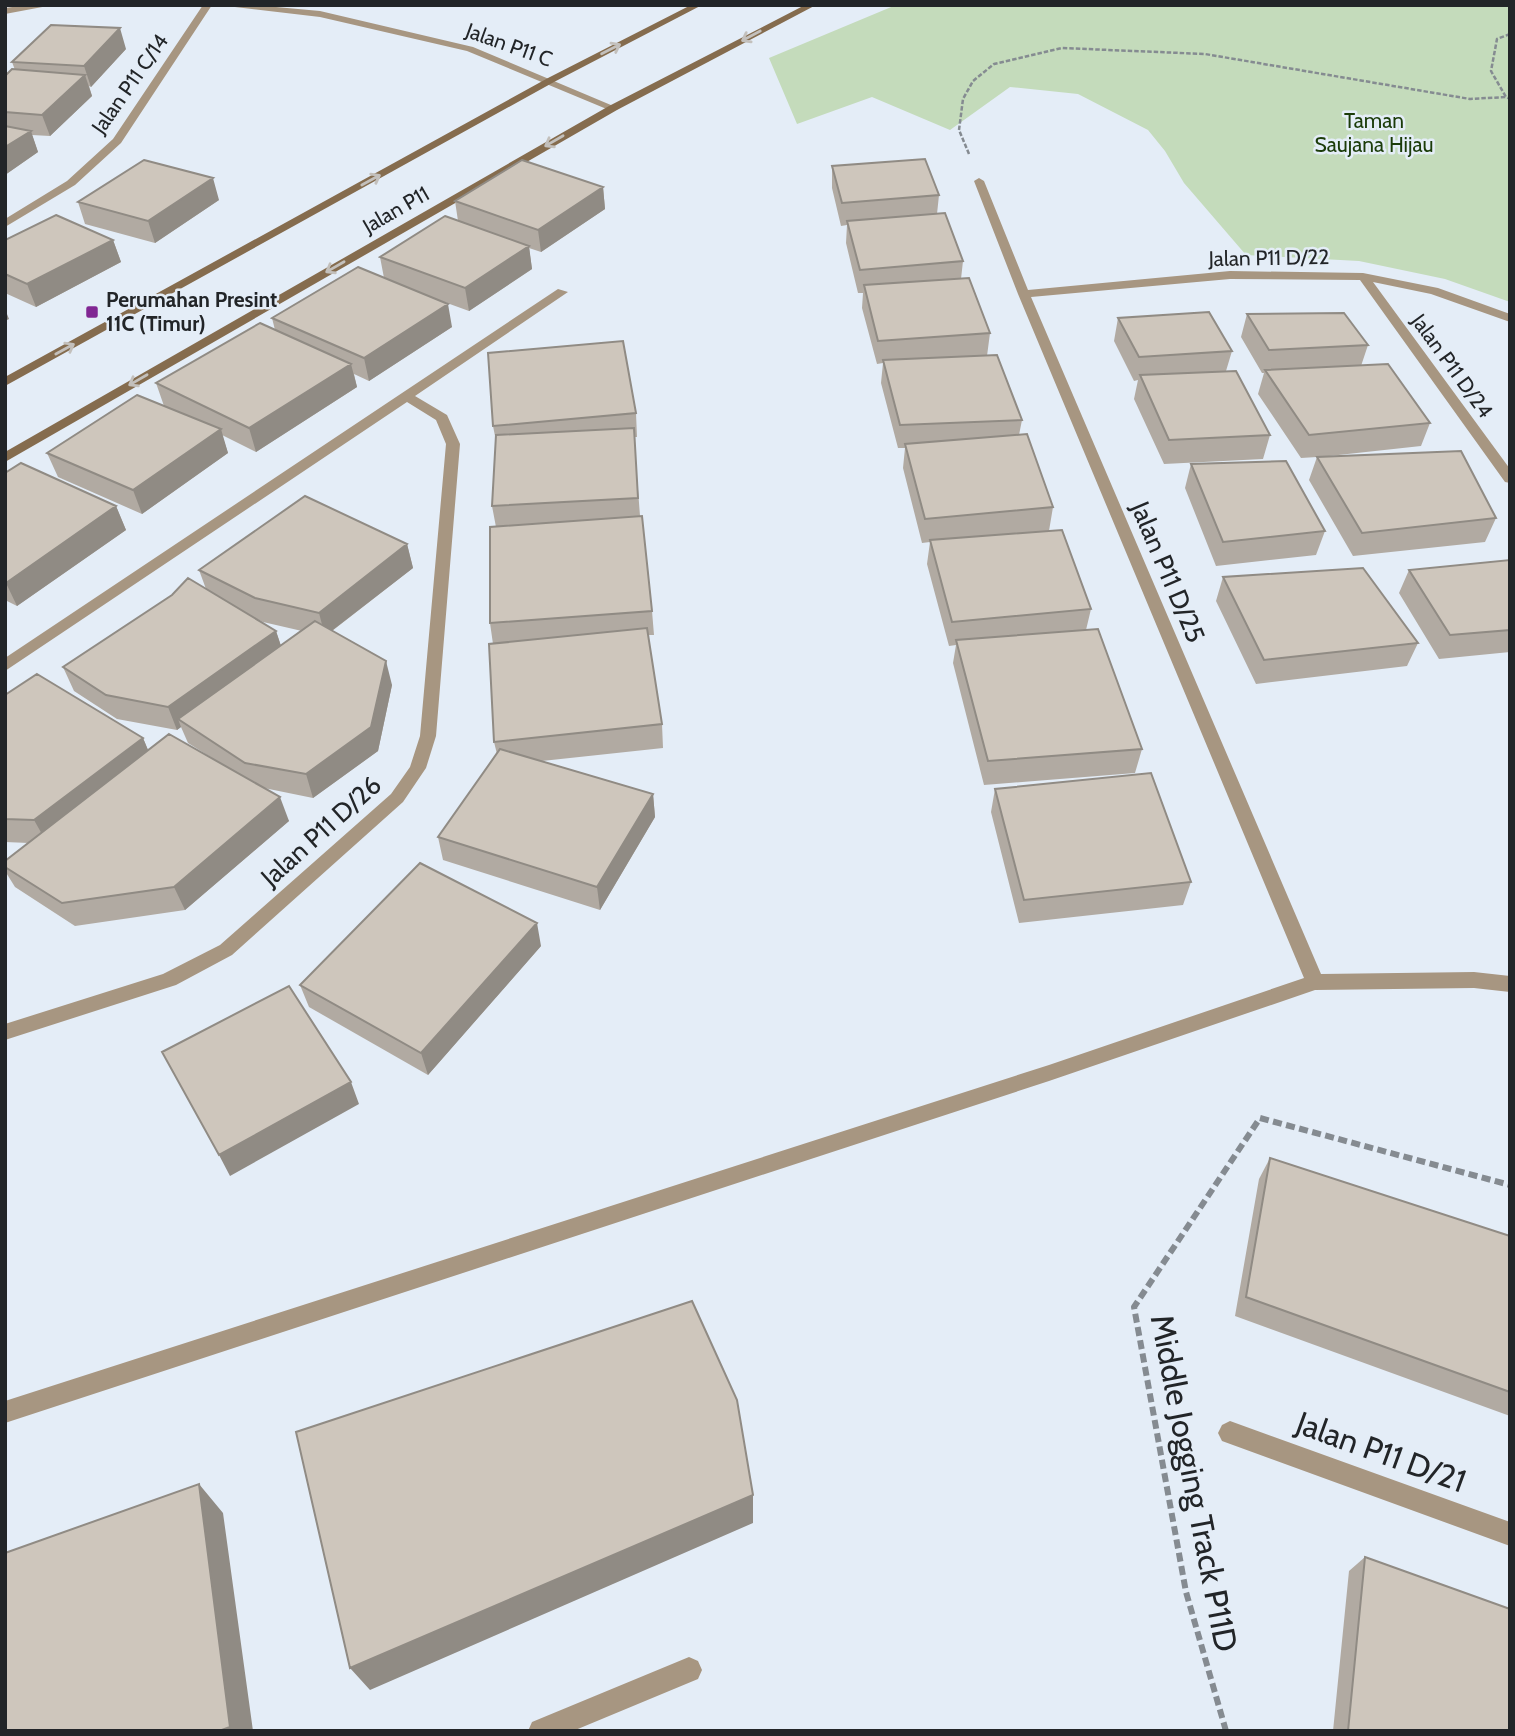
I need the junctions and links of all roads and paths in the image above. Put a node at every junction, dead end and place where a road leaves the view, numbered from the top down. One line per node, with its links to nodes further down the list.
1 (49, 5): 6 (street)
2 (208, 5): 12 (street, Jalan P11 C/14)
3 (222, 5): 8 (street, Jalan P11 C)
4 (698, 5): 8 (main road, Jalan P11, one-way to 4)
5 (812, 5): 10 (main road, Jalan P11, one-way to 10)
6 (5, 11)
7 (1510, 34): 9 (path)
8 (551, 80): 10 (street, Jalan P11 C); 17 (main road, Jalan P11, one-way to 8)
9 (1508, 98): 11 (path)
10 (613, 107): 19 (main road, Jalan P11, one-way to 19)
11 (979, 181): 15 (street, Jalan P11 D/25)
12 (5, 223)
13 (1363, 277): 15 (street, Jalan P11 D/22); 16 (street, Jalan P11 D/22); 20 (street, Jalan P11 D/24)
14 (562, 292): 18 (street)
15 (1024, 294): 22 (street, Jalan P11 D/25)
16 (1510, 318)
17 (5, 382)
18 (406, 396): 21 (street); 24 (street, Jalan P11 D/26)
19 (5, 458)
20 (1510, 479)
21 (5, 666)
22 (1315, 982): 23 (street); 26 (street)
23 (1510, 984)
24 (5, 1032)
25 (1510, 1185): 31 (path, Middle Jogging Track P11D)
26 (5, 1412)
27 (1230, 1433): 28 (street, Jalan P11 D/21)
28 (1510, 1534)
29 (689, 1670): 30 (street)
30 (541, 1731)
31 (1226, 1731)

